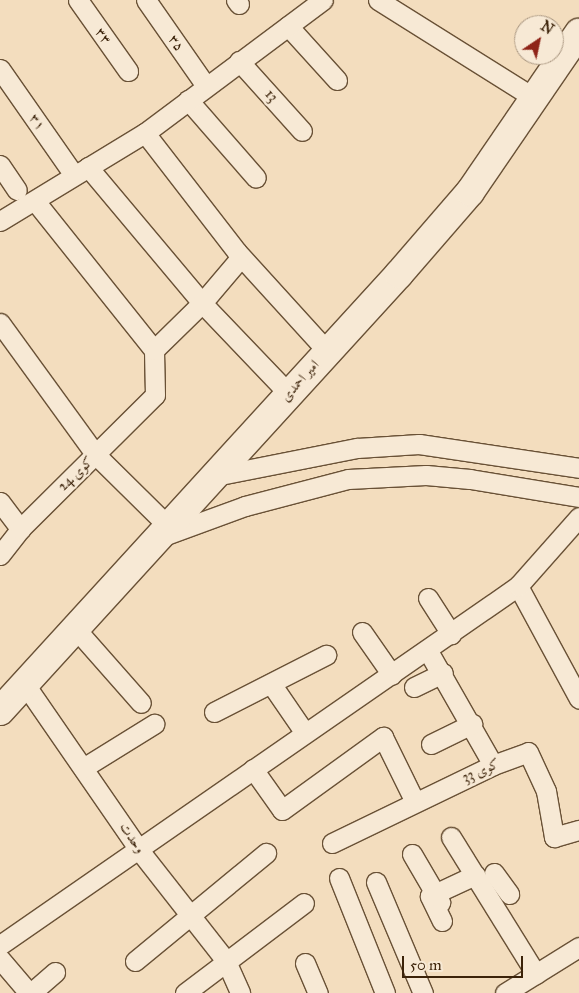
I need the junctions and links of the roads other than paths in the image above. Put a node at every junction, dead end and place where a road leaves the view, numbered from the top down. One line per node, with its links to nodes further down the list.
1 (78, 0): 9 (street, ۳۳)
2 (146, 0): 11 (street, ۳۵)
3 (323, 0): 5 (street)
4 (378, 0): 12 (street)
5 (288, 26): 7 (street); 10 (street)
6 (579, 33): 12 (main road, امیر احمدی)
7 (239, 61): 11 (street); 14 (street, 13)
8 (0, 69): 17 (street, ۳۱)
9 (128, 71)
10 (337, 80)
11 (206, 86): 13 (street)
12 (536, 99): 26 (main road, امیر احمدی)
13 (188, 100): 15 (street); 18 (street)
14 (302, 131)
15 (145, 133): 17 (street); 22 (street)
16 (0, 165): 19 (street)
17 (81, 171): 20 (street); 23 (street, ۳۱)
18 (256, 178)
19 (17, 190)
20 (35, 201): 21 (street); 25 (street)
21 (0, 221)
22 (240, 256): 23 (street); 26 (street)
23 (202, 302): 25 (street); 27 (street, ۳۱)
24 (0, 323): 28 (street)
25 (154, 350): 28 (street, کوی 24)
26 (327, 351): 27 (main road, امیر احمدی)
27 (288, 393): 30 (main road, امیر احمدی)
28 (96, 455): 34 (street, کوی 24); 35 (street)
29 (579, 468): 30 (street)
30 (215, 476): 35 (main road, امیر احمدی)
31 (579, 497): 35 (street)
32 (0, 502): 34 (street)
33 (579, 517): 37 (street)
34 (20, 529): 36 (street, کوی 24)
35 (161, 532): 39 (main road, امیر احمدی)
36 (0, 555)
37 (518, 586): 41 (street); 49 (street)
38 (428, 598): 41 (street)
39 (74, 627): 46 (main road, امیر احمدی); 50 (street)
40 (362, 632): 45 (street)
41 (451, 634): 42 (street)
42 (428, 652): 44 (street); 45 (street)
43 (326, 655): 47 (street)
44 (443, 673): 48 (street); 54 (street)
45 (392, 676): 55 (street)
46 (24, 683): 51 (main road, امیر احمدی); 58 (street, وحدت)
47 (272, 685): 52 (street); 55 (street)
48 (414, 687)
49 (579, 699)
50 (141, 703)
51 (0, 712)
52 (214, 712)
53 (154, 724): 58 (street)
54 (472, 724): 56 (street); 57 (street)
55 (305, 733): 59 (street)
56 (431, 744)
57 (493, 765): 60 (street, کوی 33); 61 (street, کوی 33)
58 (83, 768): 64 (street, وحدت)
59 (253, 769): 60 (street); 64 (street)
60 (415, 802): 63 (street, کوی 33)
61 (579, 830)
62 (451, 837): 67 (street)
63 (332, 843)
64 (140, 850): 73 (street, وحدت); 75 (street)
65 (266, 853): 73 (street)
66 (412, 854): 71 (street)
67 (487, 875): 70 (street); 71 (street); 82 (street)
68 (339, 878): 87 (street)
69 (376, 882): 88 (street)
70 (509, 894)
71 (438, 897): 74 (street)
72 (304, 903): 78 (street)
73 (191, 916): 78 (street, وحدت); 79 (street)
74 (442, 921)
75 (0, 945)
76 (579, 947): 82 (street)
77 (0, 959): 83 (street)
78 (226, 960): 84 (street); 85 (street, وحدت)
79 (135, 961)
80 (305, 963): 86 (street)
81 (55, 972): 83 (street)
82 (536, 974): 89 (street)
83 (30, 993)
84 (185, 993)
85 (240, 993)
86 (318, 993)
87 (385, 993)
88 (423, 993)
89 (505, 993)

